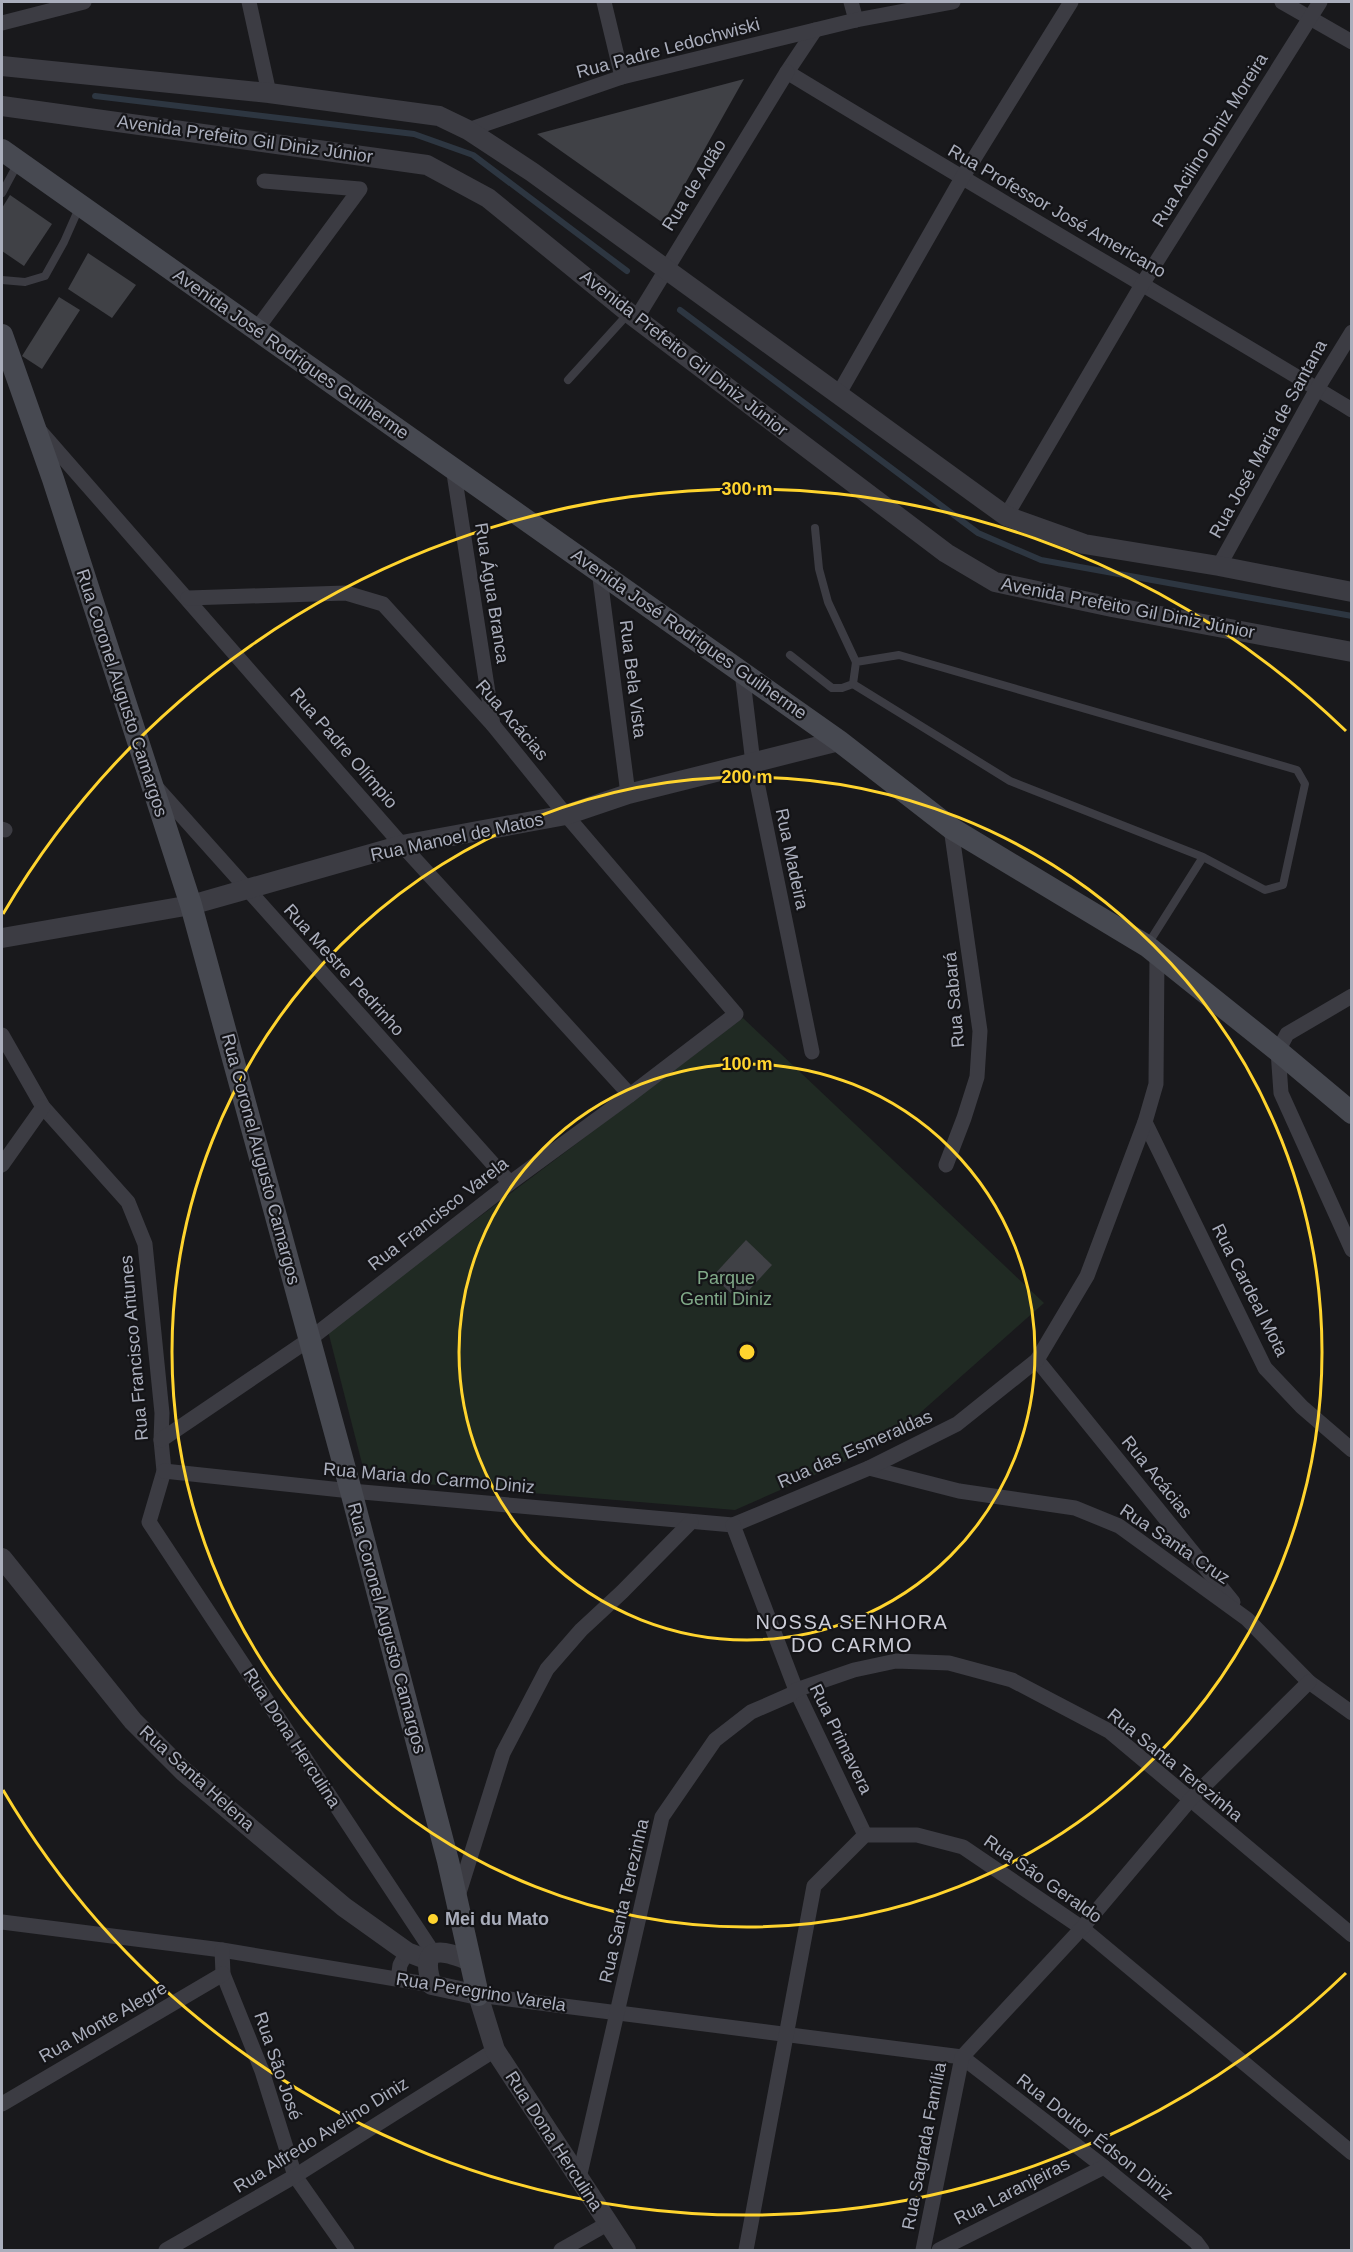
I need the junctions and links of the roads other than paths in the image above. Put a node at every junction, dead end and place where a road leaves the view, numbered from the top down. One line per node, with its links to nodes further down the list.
1 (84, 2): 11 (street)
2 (249, 2): 17 (street)
3 (604, 2): 16 (street)
4 (851, 2): 10 (street)
5 (953, 2): 10 (street, Rua Padre Ledochwiski)
6 (1071, 2): 21 (street)
7 (1282, 2): 9 (street)
8 (1320, 2): 9 (street, Rua Acilino Diniz Moreira)
9 (1310, 17): 13 (street); 27 (street, Rua Acilino Diniz Moreira)
10 (856, 20): 12 (street, Rua Padre Ledochwiski)
11 (2, 23)
12 (815, 30): 15 (street); 16 (street, Rua Padre Ledochwiski)
13 (1352, 42)
14 (2, 66): 17 (street)
15 (787, 72): 21 (street, Rua Professor José Americano); 25 (street, Rua de Adão)
16 (622, 77): 19 (street, Rua Padre Ledochwiski)
17 (269, 93): 19 (street)
18 (2, 106): 28 (street, Avenida Prefeito Gil Diniz Júnior)
19 (468, 130): 25 (street)
20 (7, 158): 23 (lane); 24 (main road, Avenida José Rodrigues Guilherme)
21 (962, 178): 27 (street, Rua Professor José Americano); 34 (street)
22 (264, 181): 29 (street)
23 (2, 193)
24 (79, 206): 26 (lane); 29 (main road, Avenida José Rodrigues Guilherme)
25 (664, 270): 28 (street, Rua de Adão); 34 (street)
26 (2, 280)
27 (1143, 283): 33 (street, Rua Professor José Americano); 38 (street, Rua Acilino Diniz Moreira)
28 (633, 316): 32 (lane); 44 (street, Avenida Prefeito Gil Diniz Júnior)
29 (256, 330): 37 (main road, Avenida José Rodrigues Guilherme)
30 (1352, 332): 33 (street, Rua José Maria de Santana)
31 (4, 348): 36 (main road, Rua Coronel Augusto Camargos)
32 (568, 380)
33 (1317, 389): 35 (street, Rua Professor José Americano); 40 (street, Rua José Maria de Santana)
34 (838, 395): 38 (street)
35 (1352, 410)
36 (34, 423): 43 (street, Rua Padre Olímpio); 52 (main road, Rua Coronel Augusto Camargos)
37 (453, 467): 41 (main road, Avenida José Rodrigues Guilherme); 49 (street, Rua Água Branca)
38 (1006, 516): 40 (street)
39 (815, 528): 46 (lane)
40 (1219, 566): 42 (street)
41 (599, 570): 47 (main road, Avenida José Rodrigues Guilherme); 53 (street, Rua Bela Vista)
42 (1352, 592)
43 (188, 598): 49 (street, Rua Acácias); 56 (street, Rua Padre Olímpio)
44 (1352, 652)
45 (789, 655): 48 (lane)
46 (856, 662): 48 (lane); 57 (lane)
47 (742, 672): 50 (main road, Avenida José Rodrigues Guilherme); 51 (street, Rua Madeira)
48 (853, 684): 57 (lane)
49 (494, 725): 54 (street, Rua Acácias)
50 (839, 741): 51 (street, Rua Manoel de Matos); 55 (main road, Avenida José Rodrigues Guilherme)
51 (753, 763): 53 (street, Rua Manoel de Matos); 66 (street, Rua Madeira)
52 (151, 782): 58 (street, Rua Mestre Pedrinho); 59 (main road, Rua Coronel Augusto Camargos)
53 (628, 794): 54 (street, Rua Manoel de Matos)
54 (567, 815): 56 (street, Rua Manoel de Matos); 63 (street, Rua Acácias)
55 (951, 828): 61 (main road, Avenida José Rodrigues Guilherme); 72 (street, Rua Sabará)
56 (402, 845): 58 (street, Rua Manoel de Matos); 67 (street, Rua Padre Olímpio)
57 (1203, 857): 61 (lane)
58 (246, 891): 59 (street, Rua Manoel de Matos); 73 (street, Rua Mestre Pedrinho)
59 (191, 906): 60 (street, Rua Manoel de Matos); 75 (main road, Rua Coronel Augusto Camargos)
60 (2, 938)
61 (1152, 950): 65 (main road, Avenida José Rodrigues Guilherme); 70 (street, Rua das Esmeraldas)
62 (1352, 996): 65 (street)
63 (736, 1014): 67 (street, Rua Francisco Varela)
64 (2, 1035): 68 (street, Rua Francisco Antunes)
65 (1278, 1051): 69 (main road, Avenida José Rodrigues Guilherme); 74 (street)
66 (812, 1052)
67 (630, 1095): 73 (street, Rua Francisco Varela)
68 (43, 1107): 71 (street); 77 (street, Rua Francisco Antunes)
69 (1352, 1113)
70 (1145, 1122): 76 (street, Rua das Esmeraldas); 78 (street, Rua Cardeal Mota)
71 (2, 1165)
72 (946, 1165)
73 (510, 1183): 75 (street, Rua Francisco Varela)
74 (1352, 1250)
75 (310, 1339): 77 (street, Rua Francisco Varela); 81 (main road, Rua Coronel Augusto Camargos)
76 (1037, 1360): 79 (street, Rua das Esmeraldas); 86 (street, Rua Acácias)
77 (161, 1440): 80 (street, Rua Francisco Antunes)
78 (1352, 1450)
79 (868, 1468): 84 (street, Rua das Esmeraldas); 86 (street, Rua Santa Cruz)
80 (164, 1471): 81 (street, Rua Maria do Carmo Diniz); 82 (street, Rua Francisco Antunes)
81 (351, 1491): 83 (street, Rua Maria do Carmo Diniz); 92 (main road, Rua Coronel Augusto Camargos)
82 (149, 1522): 98 (street, Rua Dona Herculina)
83 (691, 1522): 84 (street, Rua das Esmeraldas); 92 (street)
84 (733, 1525): 88 (street, Rua Primavera)
85 (2, 1558): 97 (street, Rua Santa Helena)
86 (1247, 1619): 87 (street, Rua Santa Cruz)
87 (1309, 1682): 89 (street, Rua Santa Cruz); 90 (street, Rua Sagrada Família)
88 (796, 1690): 90 (street, Rua Santa Terezinha); 91 (street, Rua Primavera); 103 (street, Rua Santa Terezinha)
89 (1352, 1713)
90 (1190, 1800): 94 (street, Rua Sagrada Família); 95 (street, Rua Santa Terezinha)
91 (865, 1835): 94 (street, Rua São Geraldo); 104 (street)
92 (457, 1899): 98 (main road, Rua Coronel Augusto Camargos)
93 (2, 1922): 96 (street, Rua Peregrino Varela)
94 (1082, 1928): 106 (street, Rua Sagrada Família); 108 (street, Rua São Geraldo)
95 (1352, 1935)
96 (222, 1950): 99 (street, Rua São José); 100 (street, Rua Peregrino Varela)
97 (407, 1952): 98 (street, Rua Santa Helena); 100 (street)
98 (446, 1957): 101 (street); 102 (main road, Rua Coronel Augusto Camargos)
99 (223, 1974): 107 (street, Rua Monte Alegre); 110 (street, Rua São José)
100 (398, 1979): 101 (street, Rua Peregrino Varela)
101 (438, 1986): 102 (street, Rua Peregrino Varela)
102 (478, 1995): 103 (street, Rua Peregrino Varela); 105 (street, Rua Dona Herculina)
103 (617, 2013): 104 (street, Rua Peregrino Varela); 111 (street, Rua Santa Terezinha)
104 (785, 2034): 106 (street, Rua Peregrino Varela); 117 (street)
105 (495, 2050): 110 (street, Rua Alfredo Avelino Diniz); 111 (street, Rua Dona Herculina)
106 (962, 2058): 109 (street, Rua Doutor Édson Diniz); 118 (street, Rua Sagrada Família)
107 (2, 2104)
108 (1352, 2153)
109 (1104, 2167): 119 (street, Rua Laranjeiras); 120 (street, Rua Doutor Édson Diniz)
110 (295, 2176): 113 (street, Rua Alfredo Avelino Diniz); 114 (street, Rua São José)
111 (579, 2178): 112 (street, Rua Dona Herculina)
112 (607, 2224): 115 (street); 116 (street, Rua Dona Herculina)
113 (166, 2250)
114 (347, 2250)
115 (561, 2250)
116 (626, 2250)
117 (746, 2250)
118 (923, 2250)
119 (939, 2250)
120 (1202, 2250)

